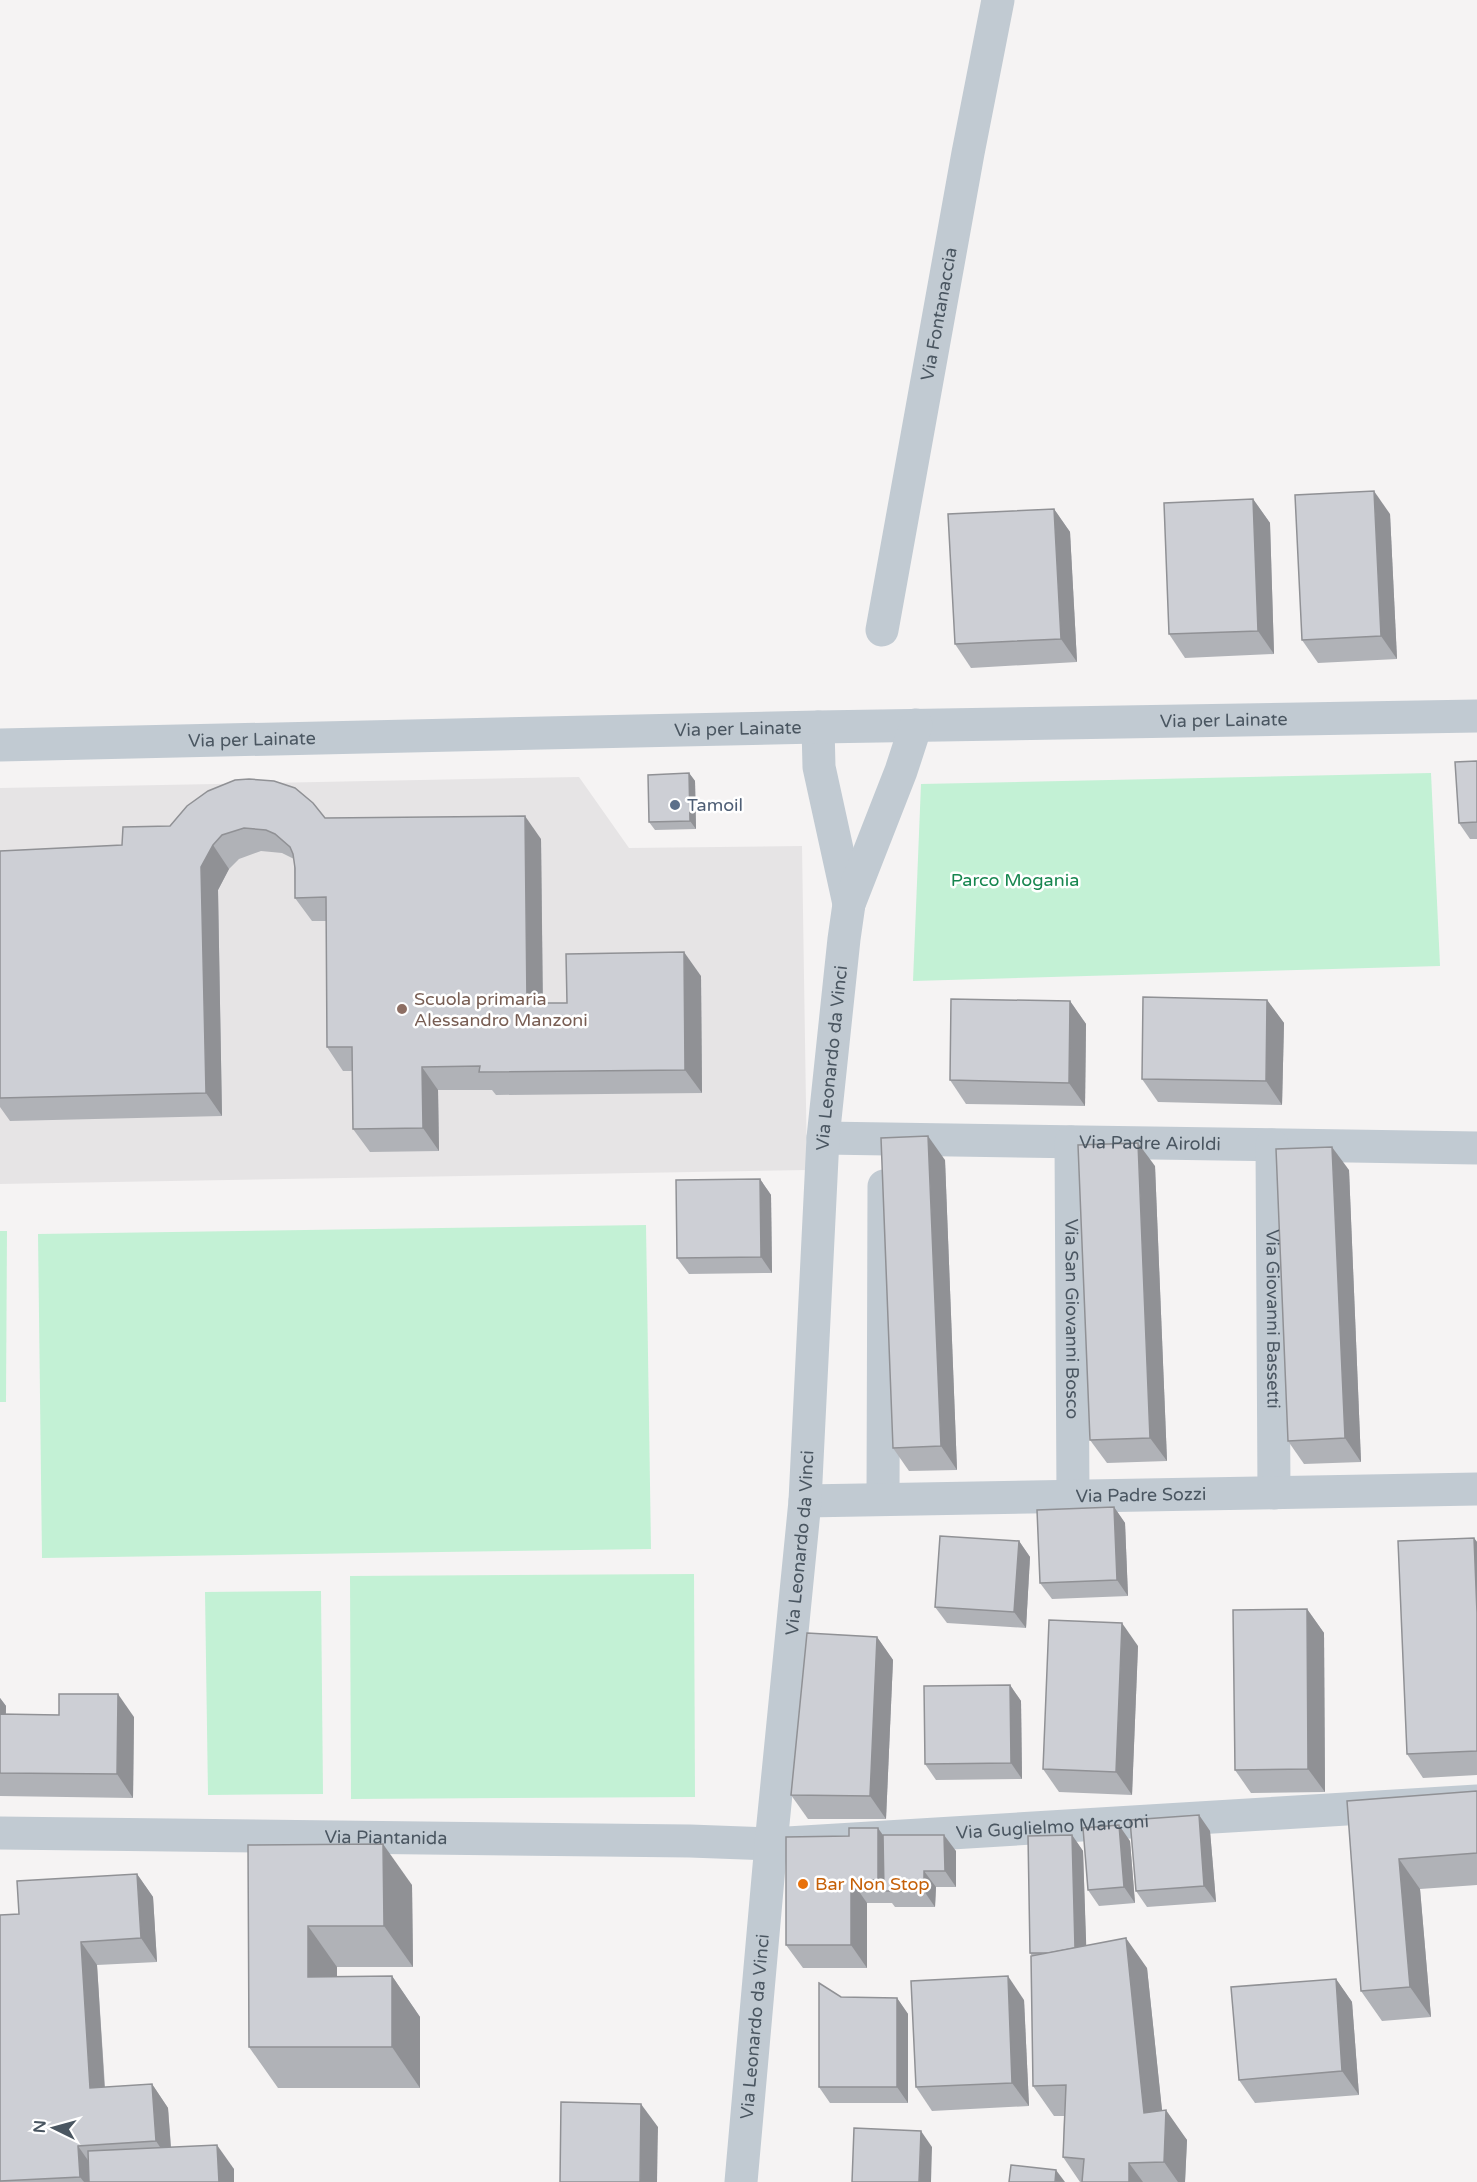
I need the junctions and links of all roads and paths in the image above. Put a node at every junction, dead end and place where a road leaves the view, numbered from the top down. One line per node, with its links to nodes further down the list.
1 (998, 0): 2 (street, Via Fontanaccia)
2 (882, 630)
3 (1477, 716): 4 (street, Via per Lainate)
4 (916, 725): 5 (street, Via per Lainate); 7 (street)
5 (818, 727): 6 (street, Via per Lainate); 7 (street)
6 (0, 745)
7 (849, 904): 8 (street, Via Leonardo da Vinci)
8 (823, 1138): 9 (street, Via Padre Airoldi); 17 (street, Via Leonardo da Vinci)
9 (885, 1139): 10 (street, Via Padre Airoldi); 16 (street)
10 (1071, 1142): 11 (street, Via Padre Airoldi); 15 (street, Via San Giovanni Bosco)
11 (1272, 1145): 12 (street, Via Padre Airoldi); 14 (street, Via Giovanni Bassetti)
12 (1477, 1148)
13 (1477, 1489): 14 (street, Via Padre Sozzi)
14 (1274, 1493): 15 (street, Via Padre Sozzi)
15 (1073, 1496): 16 (street, Via Padre Sozzi)
16 (883, 1499): 17 (street, Via Padre Sozzi)
17 (805, 1501): 20 (street, Via Leonardo da Vinci)
18 (1477, 1801): 20 (street, Via Guglielmo Marconi)
19 (0, 1833): 20 (street, Via Piantanida)
20 (771, 1844): 21 (street, Via Leonardo da Vinci)
21 (741, 2182)

